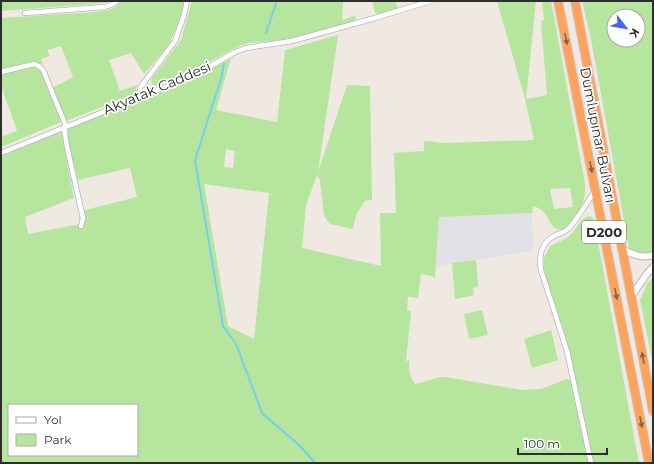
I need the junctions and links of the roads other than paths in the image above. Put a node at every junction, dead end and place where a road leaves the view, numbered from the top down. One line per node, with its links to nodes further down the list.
1 (117, 1): 6 (street)
2 (187, 1): 8 (street)
3 (430, 1): 8 (street, Akyatak Caddesi)
4 (558, 1): 11 (highway, Dumlupınar Bulvarı / D200, one-way to 11)
5 (575, 1): 13 (highway, Dumlupınar Bulvarı / D200)
6 (25, 13)
7 (1, 72): 9 (street)
8 (141, 96): 9 (street, Akyatak Caddesi)
9 (65, 126): 10 (street, Akyatak Caddesi); 12 (street)
10 (1, 153)
11 (596, 190): 18 (street); 19 (highway, Dumlupınar Bulvarı / D200, one-way to 19)
12 (81, 226)
13 (622, 249): 14 (main road); 16 (highway, Dumlupınar Bulvarı / D200)
14 (653, 255)
15 (653, 267): 16 (main road)
16 (631, 296): 17 (highway, Dumlupınar Bulvarı / D200, one-way to 16)
17 (653, 411)
18 (591, 463)
19 (649, 463)

